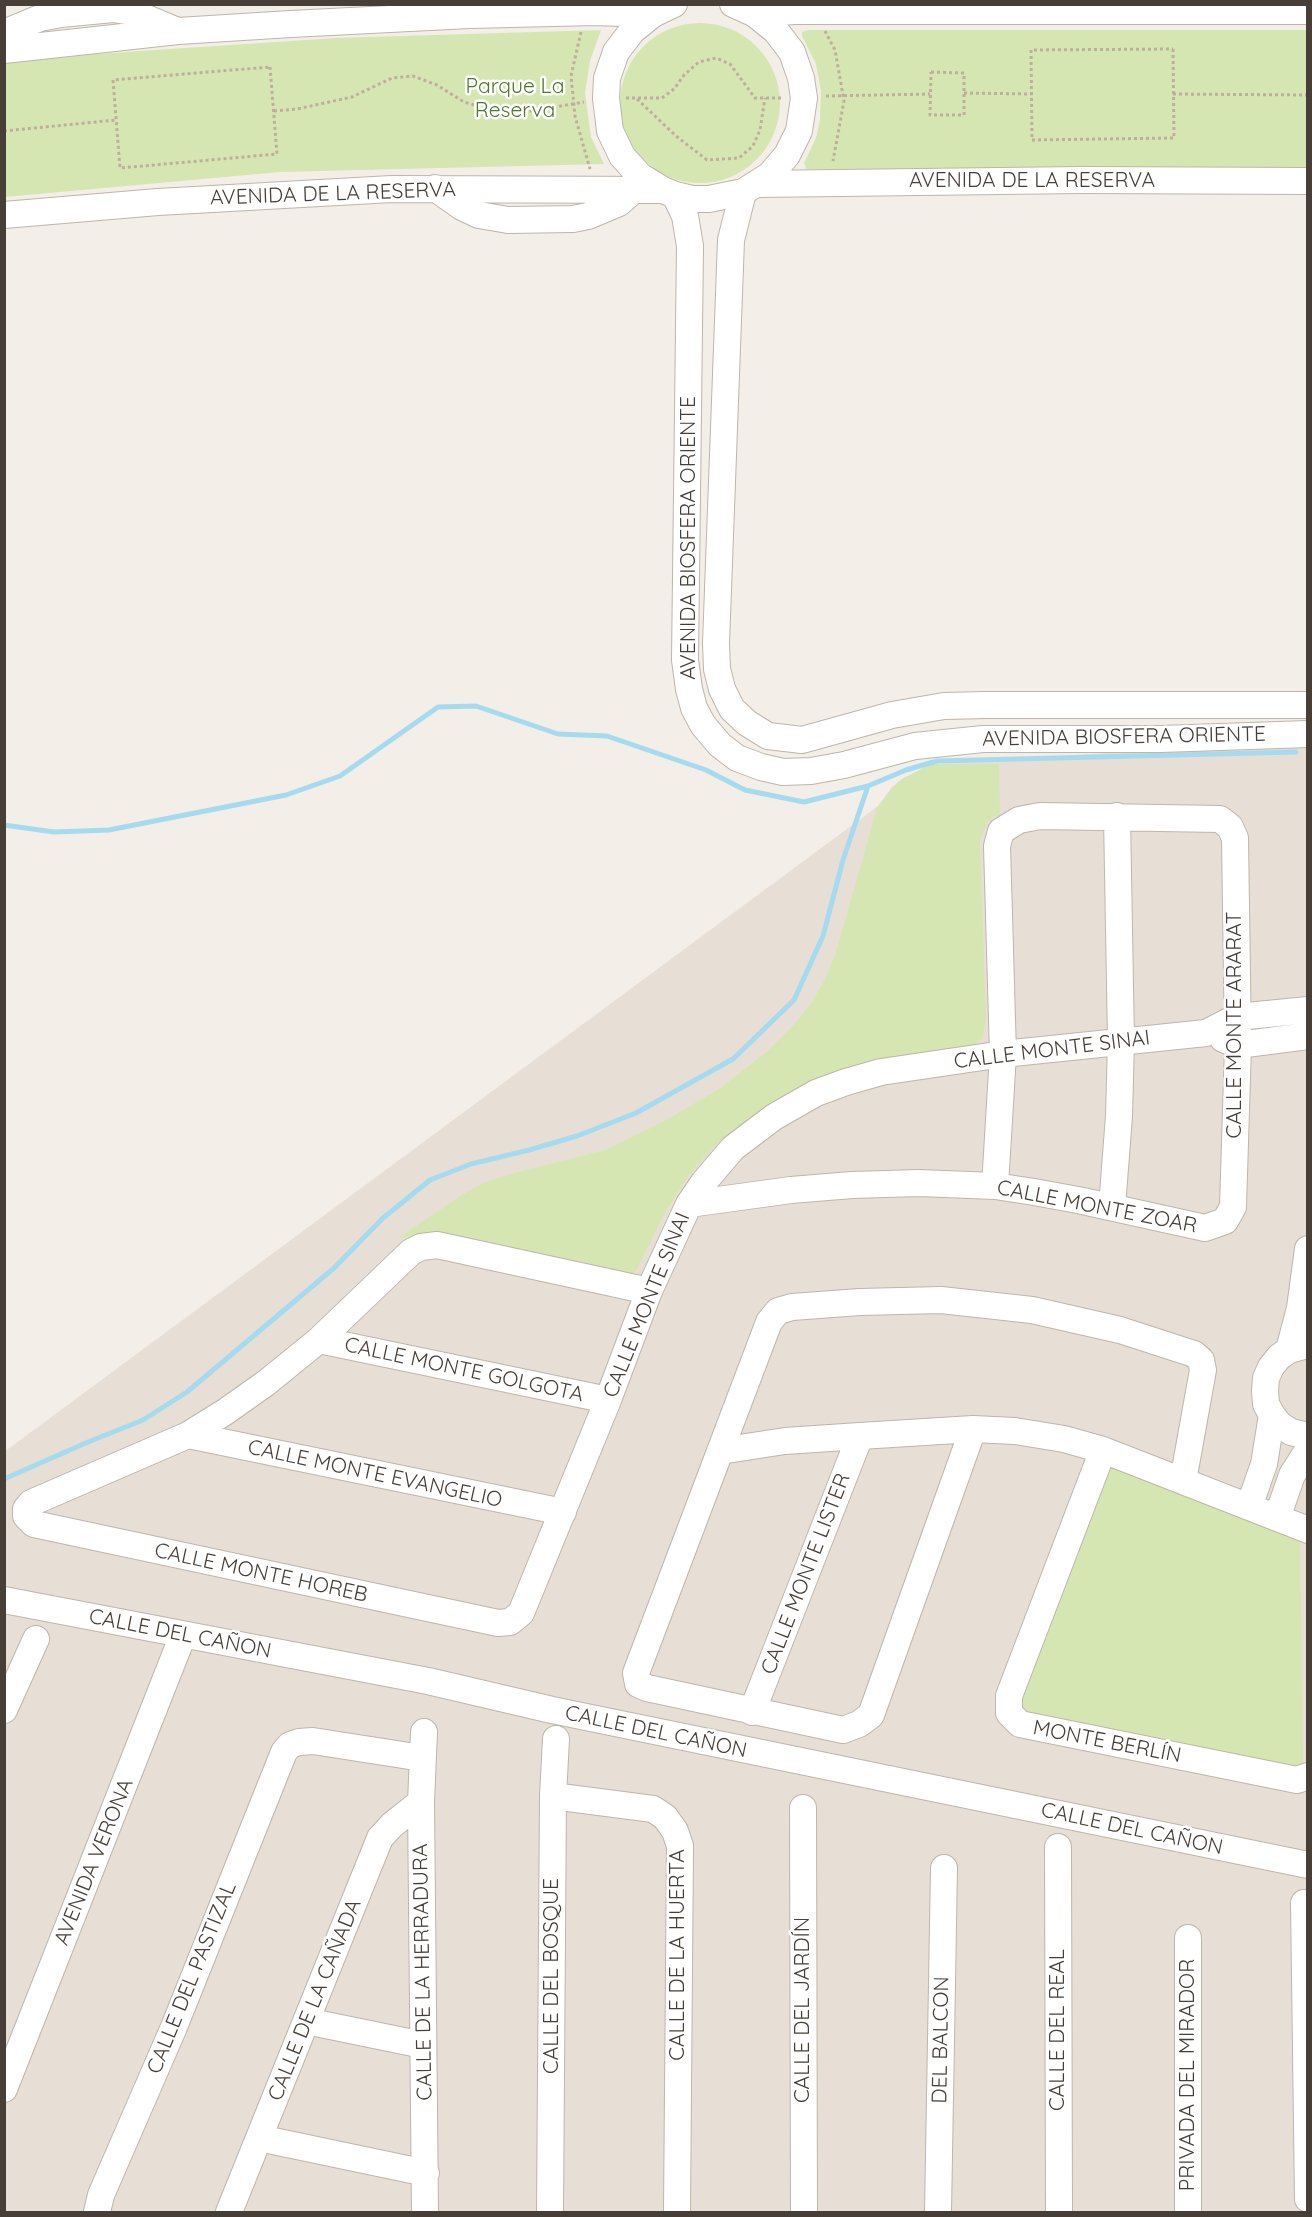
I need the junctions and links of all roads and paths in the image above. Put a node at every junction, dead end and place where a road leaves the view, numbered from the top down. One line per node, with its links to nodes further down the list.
1 (665, 7): 6 (street, AVENIDA DE LA RESERVA); 24 (street, AVENIDA DE LA RESERVA)
2 (743, 7): 4 (street, AVENIDA DE LA RESERVA); 21 (street, AVENIDA DE LA RESERVA)
3 (1008, 8): 4 (street, AVENIDA DE LA RESERVA); 5 (street, AVENIDA DE LA RESERVA)
4 (804, 9): 19 (path)
5 (1308, 11)
6 (586, 13): 7 (street, AVENIDA DE LA RESERVA); 22 (path)
7 (178, 31): 8 (street); 9 (street, AVENIDA DE LA RESERVA)
8 (4, 33)
9 (4, 50)
10 (964, 93): 10 (path); 11 (path)
11 (1031, 94): 12 (path); 12 (path)
12 (1173, 94): 13 (path)
13 (1308, 95)
14 (765, 98): 15 (path)
15 (637, 99)
16 (116, 120): 16 (path); 17 (path)
17 (4, 131)
18 (1308, 181): 19 (street, AVENIDA DE LA RESERVA)
19 (826, 183): 21 (street, AVENIDA DE LA RESERVA)
20 (435, 188): 22 (street, AVENIDA DE LA RESERVA); 23 (street); 25 (street, AVENIDA DE LA RESERVA)
21 (750, 188): 24 (street, AVENIDA DE LA RESERVA); 26 (street, AVENIDA BIOSFERA ORIENTE)
22 (598, 190): 23 (street, AVENIDA DE LA RESERVA)
23 (634, 190): 24 (street, AVENIDA DE LA RESERVA)
24 (669, 193): 27 (street, AVENIDA BIOSFERA ORIENTE)
25 (4, 215)
26 (1308, 705)
27 (1308, 734)
28 (1117, 816): 30 (street, CALLE MONTE ARARAT); 33 (street); 35 (street)
29 (1308, 1010): 30 (street)
30 (1237, 1017): 31 (street); 34 (street, CALLE MONTE ARARAT)
31 (1206, 1033): 33 (street, CALLE MONTE SINAI); 34 (street)
32 (1308, 1036): 34 (street)
33 (1121, 1041): 35 (street, CALLE MONTE SINAI); 38 (street)
34 (1238, 1045): 39 (street, CALLE MONTE ARARAT)
35 (1003, 1054): 36 (street); 37 (street, CALLE MONTE SINAI)
36 (995, 1186): 37 (street, CALLE MONTE ZOAR); 38 (street, CALLE MONTE ZOAR)
37 (688, 1204): 41 (street, CALLE MONTE SINAI)
38 (1112, 1207): 39 (street, CALLE MONTE ZOAR)
39 (1219, 1225)
40 (1308, 1249): 43 (street)
41 (649, 1291): 42 (street); 44 (street, CALLE MONTE SINAI)
42 (319, 1340): 44 (street, CALLE MONTE GOLGOTA); 47 (street)
43 (1298, 1347): 45 (street)
44 (608, 1400): 55 (street, CALLE MONTE SINAI)
45 (1272, 1415): 49 (street); 54 (street)
46 (973, 1429): 48 (street); 50 (street); 64 (street)
47 (188, 1435): 55 (street, CALLE MONTE EVANGELIO); 59 (street, CALLE MONTE HOREB)
48 (860, 1436): 52 (street); 64 (street, CALLE MONTE LISTER)
49 (1308, 1436)
50 (1103, 1450): 53 (street); 68 (street, MONTE BERLÍN)
51 (1308, 1450): 56 (street)
52 (720, 1451): 53 (street); 64 (street)
53 (1183, 1481): 54 (street)
54 (1249, 1507): 56 (street)
55 (563, 1512): 59 (street, CALLE MONTE SINAI)
56 (1277, 1518): 57 (street)
57 (1308, 1530)
58 (4, 1600): 60 (street, CALLE DEL CAÑON)
59 (504, 1623)
60 (183, 1635): 73 (street, CALLE DEL CAÑON); 79 (street, AVENIDA VERONA)
61 (36, 1639): 62 (street)
62 (10, 1683): 63 (street)
63 (4, 1710)
64 (752, 1712)
65 (424, 1732): 67 (street, CALLE DE LA HERRADURA)
66 (556, 1739): 69 (street, CALLE DEL BOSQUE)
67 (422, 1758): 70 (street, CALLE DE LA HERRADURA); 83 (street, CALLE DEL PASTIZAL)
68 (1308, 1776)
69 (553, 1796): 86 (street, CALLE DEL BOSQUE); 87 (street, CALLE DE LA HUERTA)
70 (421, 1802): 77 (street, CALLE DE LA CAÑADA); 78 (street, CALLE DE LA HERRADURA)
71 (803, 1808): 88 (street, CALLE DEL JARDÍN)
72 (1058, 1847): 90 (street, CALLE DEL REAL)
73 (1308, 1865)
74 (944, 1868): 89 (street, DEL BALCON)
75 (1304, 1903): 82 (street)
76 (1188, 1938): 91 (street, PRIVADA DEL MIRADOR)
77 (306, 2020): 78 (street); 80 (street, CALLE DE LA CAÑADA)
78 (423, 2045): 81 (street, CALLE DE LA HERRADURA)
79 (4, 2089)
80 (259, 2138): 81 (street); 84 (street, CALLE DE LA CAÑADA)
81 (426, 2173): 85 (street, CALLE DE LA HERRADURA)
82 (1308, 2199)
83 (97, 2212)
84 (229, 2212)
85 (425, 2212)
86 (550, 2212)
87 (677, 2212)
88 (804, 2212)
89 (938, 2212)
90 (1059, 2212)
91 (1188, 2212)

